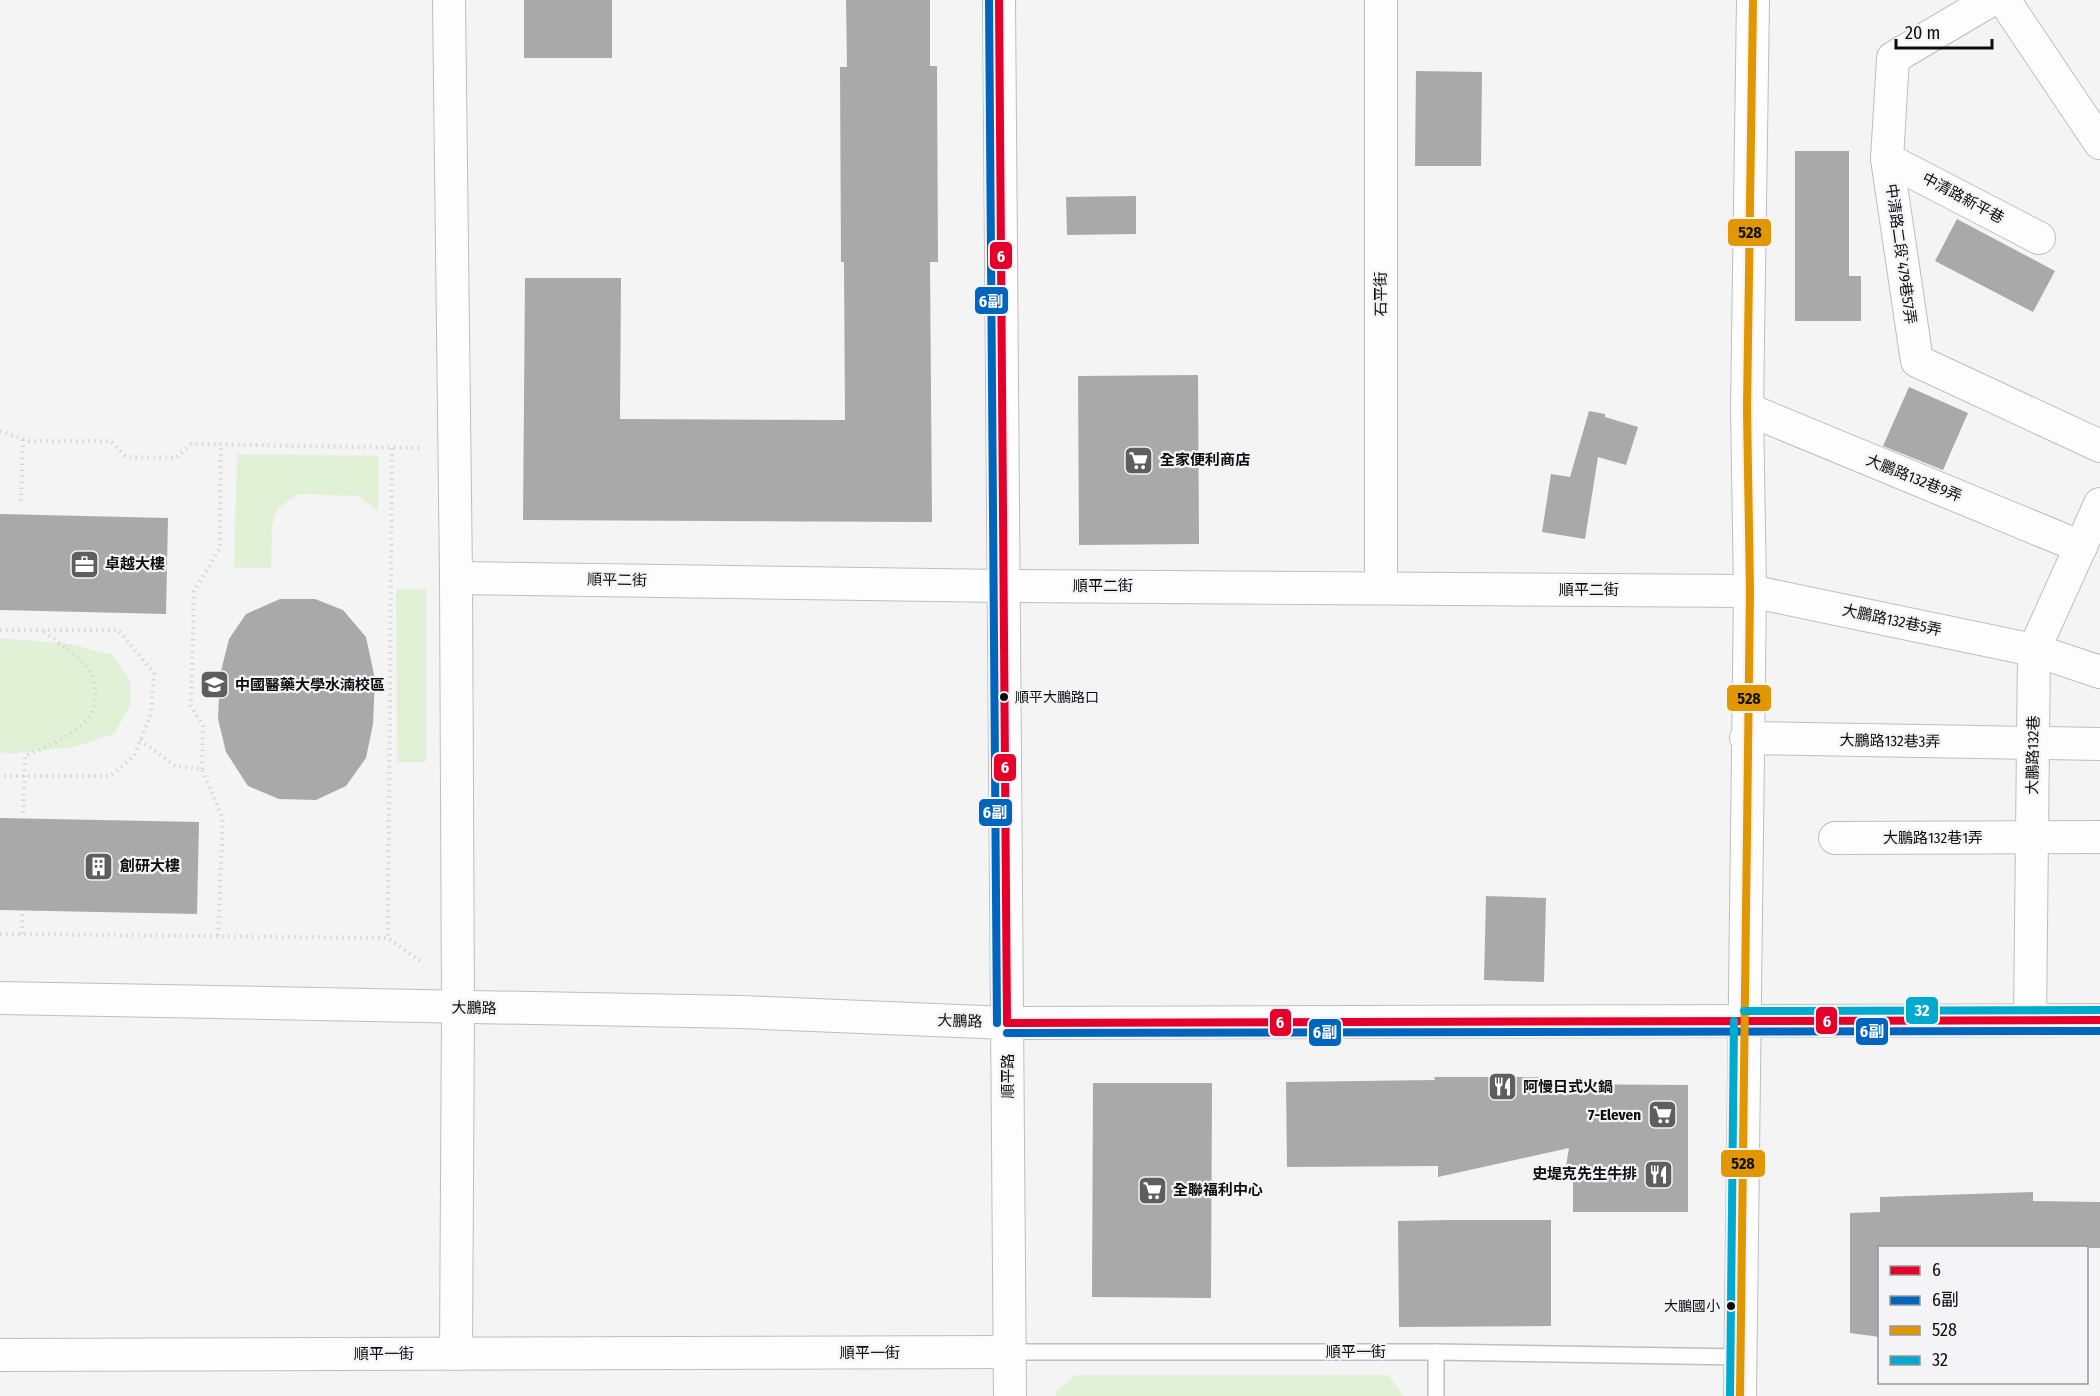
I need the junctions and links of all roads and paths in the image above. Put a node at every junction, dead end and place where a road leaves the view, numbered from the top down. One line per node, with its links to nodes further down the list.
1 (449, 0): 20 (street)
2 (999, 0): 21 (street, 順平路)
3 (1381, 0): 22 (street, 石平街)
4 (1753, 0): 10 (street)
5 (1991, 0): 8 (street, 中清路二段ˋ479巷57弄)
6 (2004, 0): 7 (street)
7 (2100, 143)
8 (1887, 159): 9 (street, 中清路新平巷); 14 (street, 中清路二段ˋ479巷57弄)
9 (2039, 238)
10 (1747, 409): 19 (street, 大鵬路132巷9弄); 23 (street)
11 (0, 431): 12 (path)
12 (23, 439): 13 (path); 17 (path)
13 (221, 444): 15 (path); 32 (path)
14 (2100, 446)
15 (392, 447): 16 (path); 43 (path)
16 (430, 449)
17 (21, 501)
18 (2100, 504): 19 (street, 大鵬路132巷)
19 (2081, 547): 26 (street, 大鵬路132巷)
20 (456, 578): 21 (street, 順平二街); 46 (street)
21 (1004, 586): 22 (street, 順平二街); 50 (street, 順平路)
22 (1381, 588): 23 (street, 順平二街)
23 (1749, 591): 26 (street, 大鵬路132巷5弄); 28 (street)
24 (0, 630): 25 (path)
25 (42, 630): 29 (path); 34 (path)
26 (2034, 650): 27 (street, 大鵬路132巷5弄); 30 (street, 大鵬路132巷)
27 (2100, 672)
28 (1746, 738): 30 (street, 大鵬路132巷3弄); 49 (street)
29 (140, 740): 32 (path); 34 (path)
30 (2033, 744): 31 (street, 大鵬路132巷3弄); 38 (street, 大鵬路132巷)
31 (2100, 744)
32 (202, 769): 42 (path)
33 (0, 776): 34 (path)
34 (25, 776): 35 (path)
35 (23, 819)
36 (2100, 837): 38 (street, 大鵬路132巷1弄)
37 (1835, 838): 38 (street, 大鵬路132巷1弄)
38 (2032, 838): 47 (street, 大鵬路132巷)
39 (23, 911): 41 (path)
40 (0, 934): 41 (path)
41 (22, 934): 42 (path)
42 (218, 936): 43 (path)
43 (388, 938): 44 (path)
44 (420, 961)
45 (0, 998): 46 (street, 大鵬路)
46 (458, 1008): 50 (street, 大鵬路); 53 (street)
47 (2030, 1020): 48 (street, 大鵬路); 49 (street, 大鵬路)
48 (2100, 1020)
49 (1744, 1021): 50 (street, 大鵬路); 55 (street)
50 (1007, 1023): 51 (street, 順平路)
51 (1010, 1352): 52 (lane, 順平一街); 53 (street, 順平一街); 56 (street, 順平路)
52 (1437, 1352): 55 (lane, 順平一街); 57 (lane)
53 (456, 1354): 54 (street, 順平一街)
54 (0, 1355)
55 (1740, 1358): 58 (street)
56 (1010, 1396)
57 (1436, 1396)
58 (1740, 1396)

